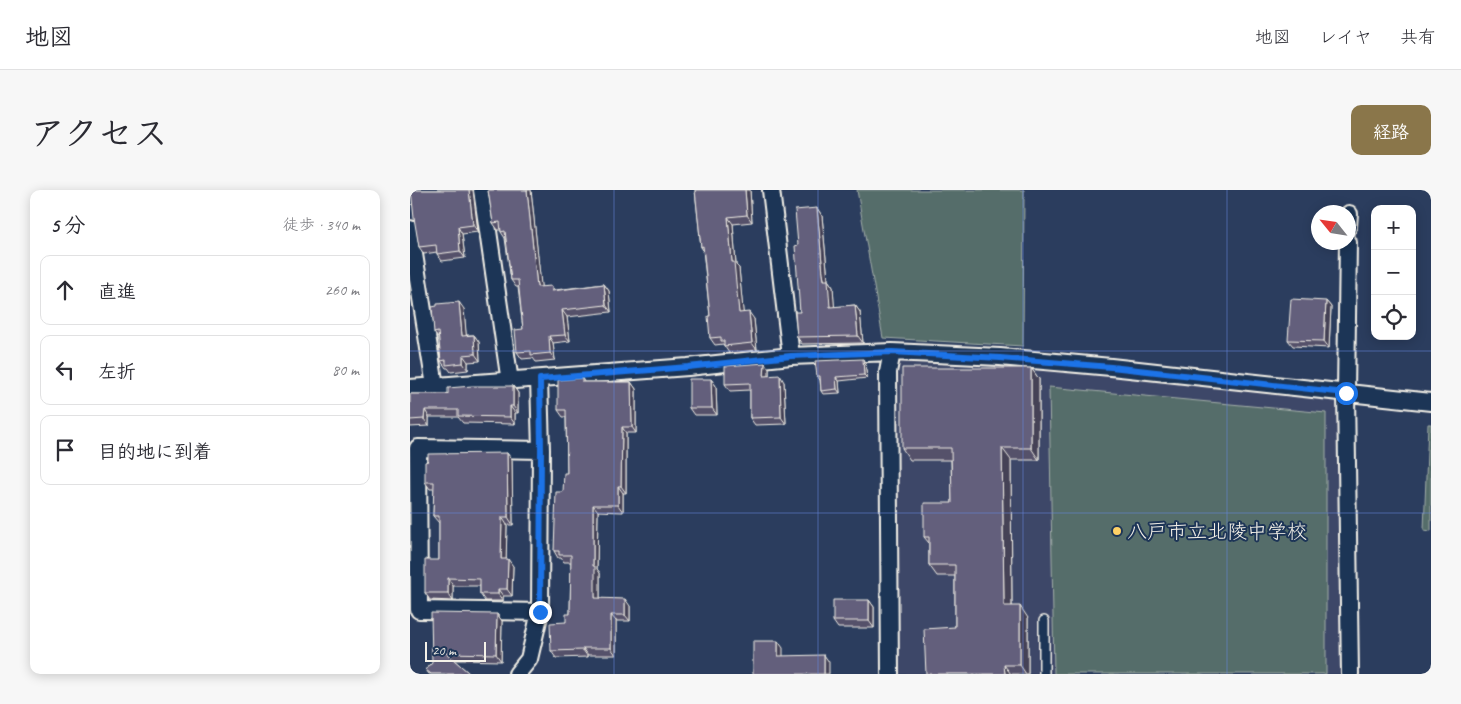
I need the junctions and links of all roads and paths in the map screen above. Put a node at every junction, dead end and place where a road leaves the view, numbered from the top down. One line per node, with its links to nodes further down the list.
1 (482, 190): 8 (street)
2 (771, 190): 6 (street)
3 (410, 228): 9 (street)
4 (1348, 250): 11 (street)
5 (892, 352): 6 (street); 11 (street); 17 (street)
6 (791, 356): 7 (street)
7 (540, 379): 8 (street); 13 (street)
8 (510, 382): 9 (street)
9 (435, 386): 10 (street)
10 (410, 388)
11 (1346, 393): 12 (street); 19 (street)
12 (1431, 402)
13 (541, 450): 14 (street); 14 (street)
14 (540, 612): 16 (street)
15 (1044, 621): 18 (lane)
16 (517, 674)
17 (890, 674)
18 (1044, 674)
19 (1350, 674)

